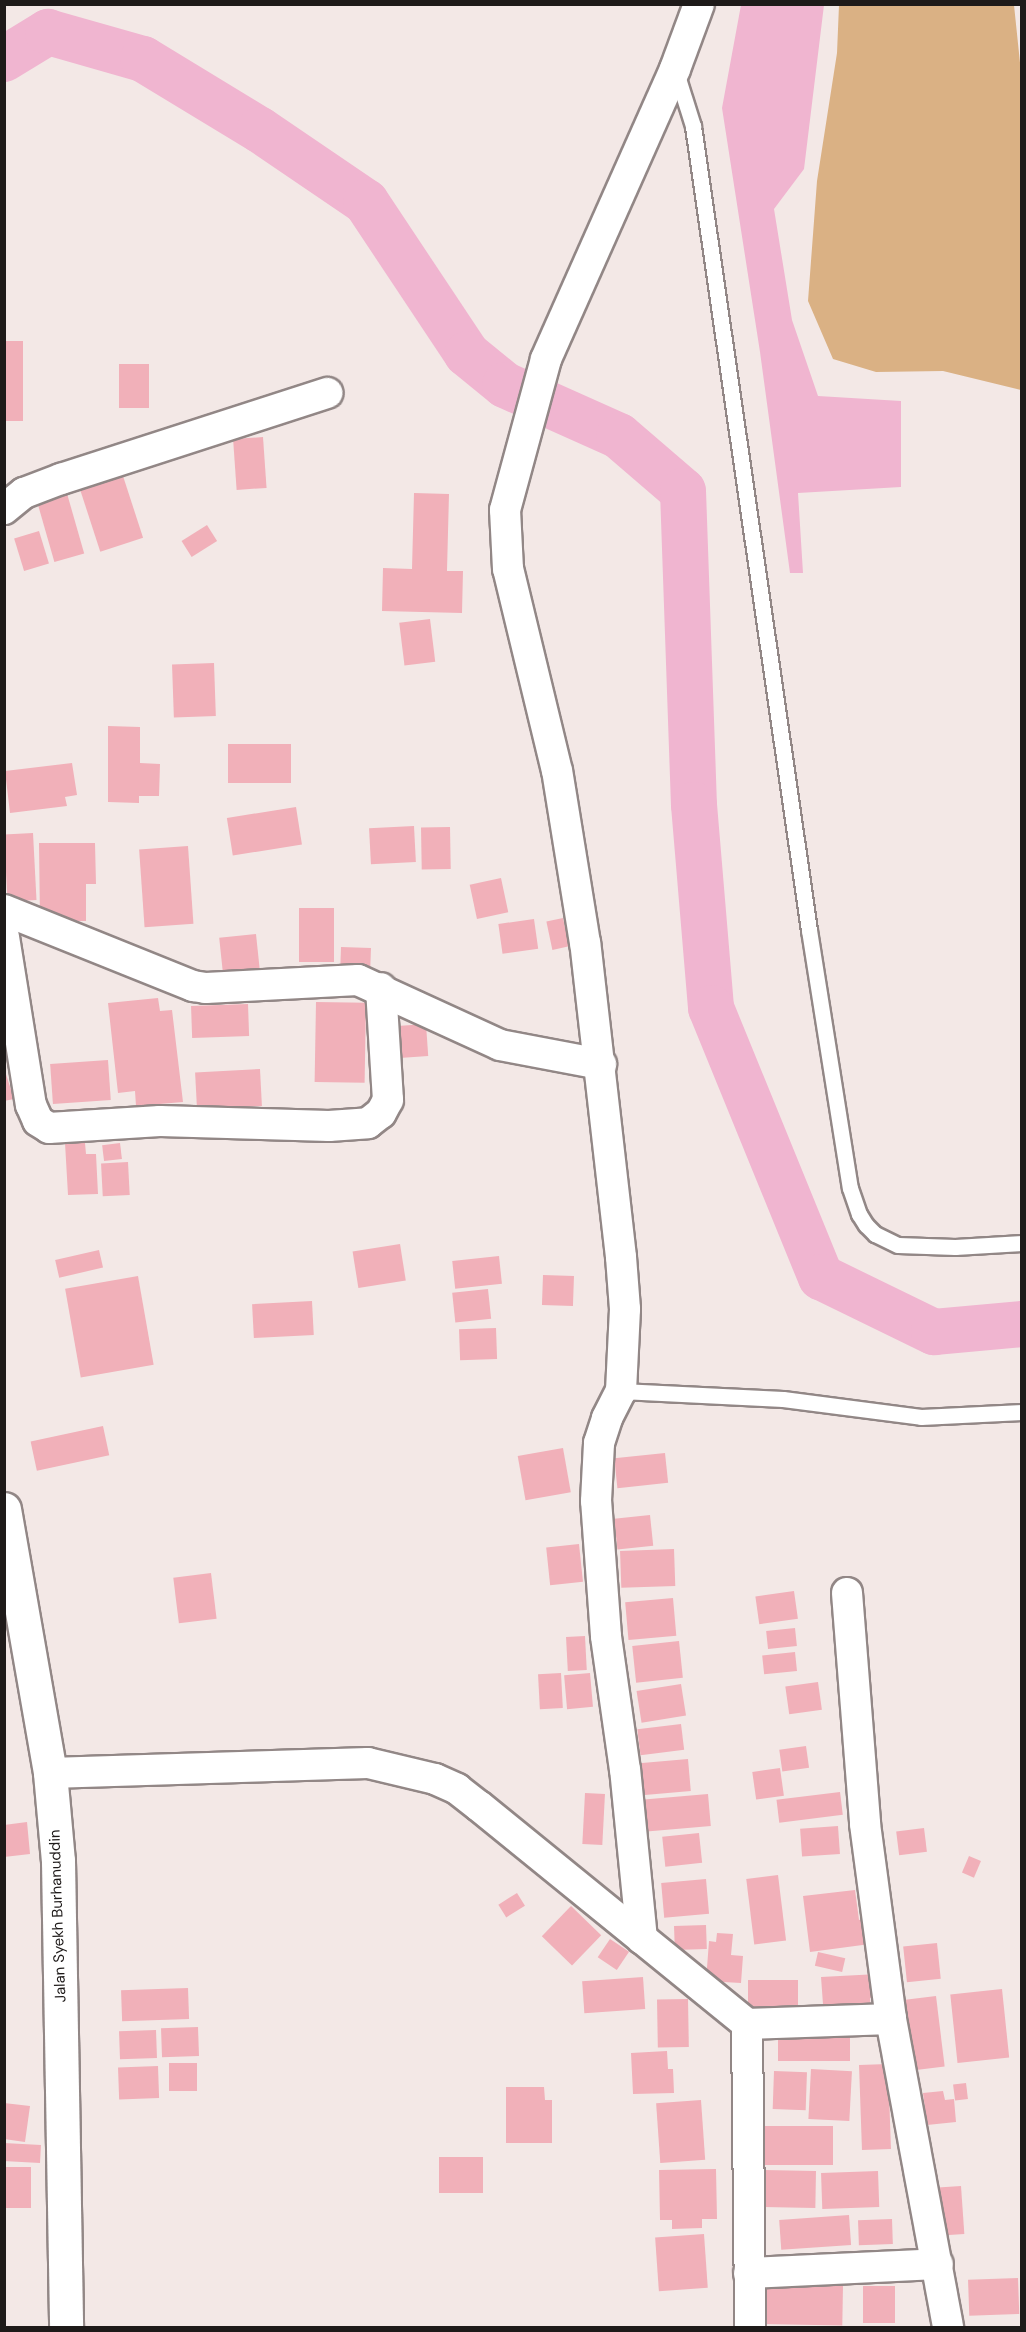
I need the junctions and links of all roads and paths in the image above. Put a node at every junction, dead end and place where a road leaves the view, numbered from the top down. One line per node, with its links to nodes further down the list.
1 (699, 4): 2 (street)
2 (675, 69): 8 (street); 9 (lane)
3 (327, 393): 4 (street)
4 (4, 509)
5 (4, 910): 7 (street)
6 (4, 937): 7 (street)
7 (381, 988): 8 (street)
8 (601, 1064): 10 (street)
9 (1022, 1243)
10 (621, 1391): 11 (lane); 15 (street)
11 (1022, 1412)
12 (4, 1509): 14 (main road, Jalan Syekh Burhanuddin)
13 (847, 1593): 16 (street)
14 (50, 1773): 15 (street); 20 (main road, Jalan Syekh Burhanuddin)
15 (642, 1940): 17 (street)
16 (891, 2019): 17 (street); 18 (street)
17 (747, 2024): 19 (street)
18 (938, 2264): 19 (street); 22 (street)
19 (749, 2273): 21 (street)
20 (66, 2328)
21 (750, 2328)
22 (948, 2328)

